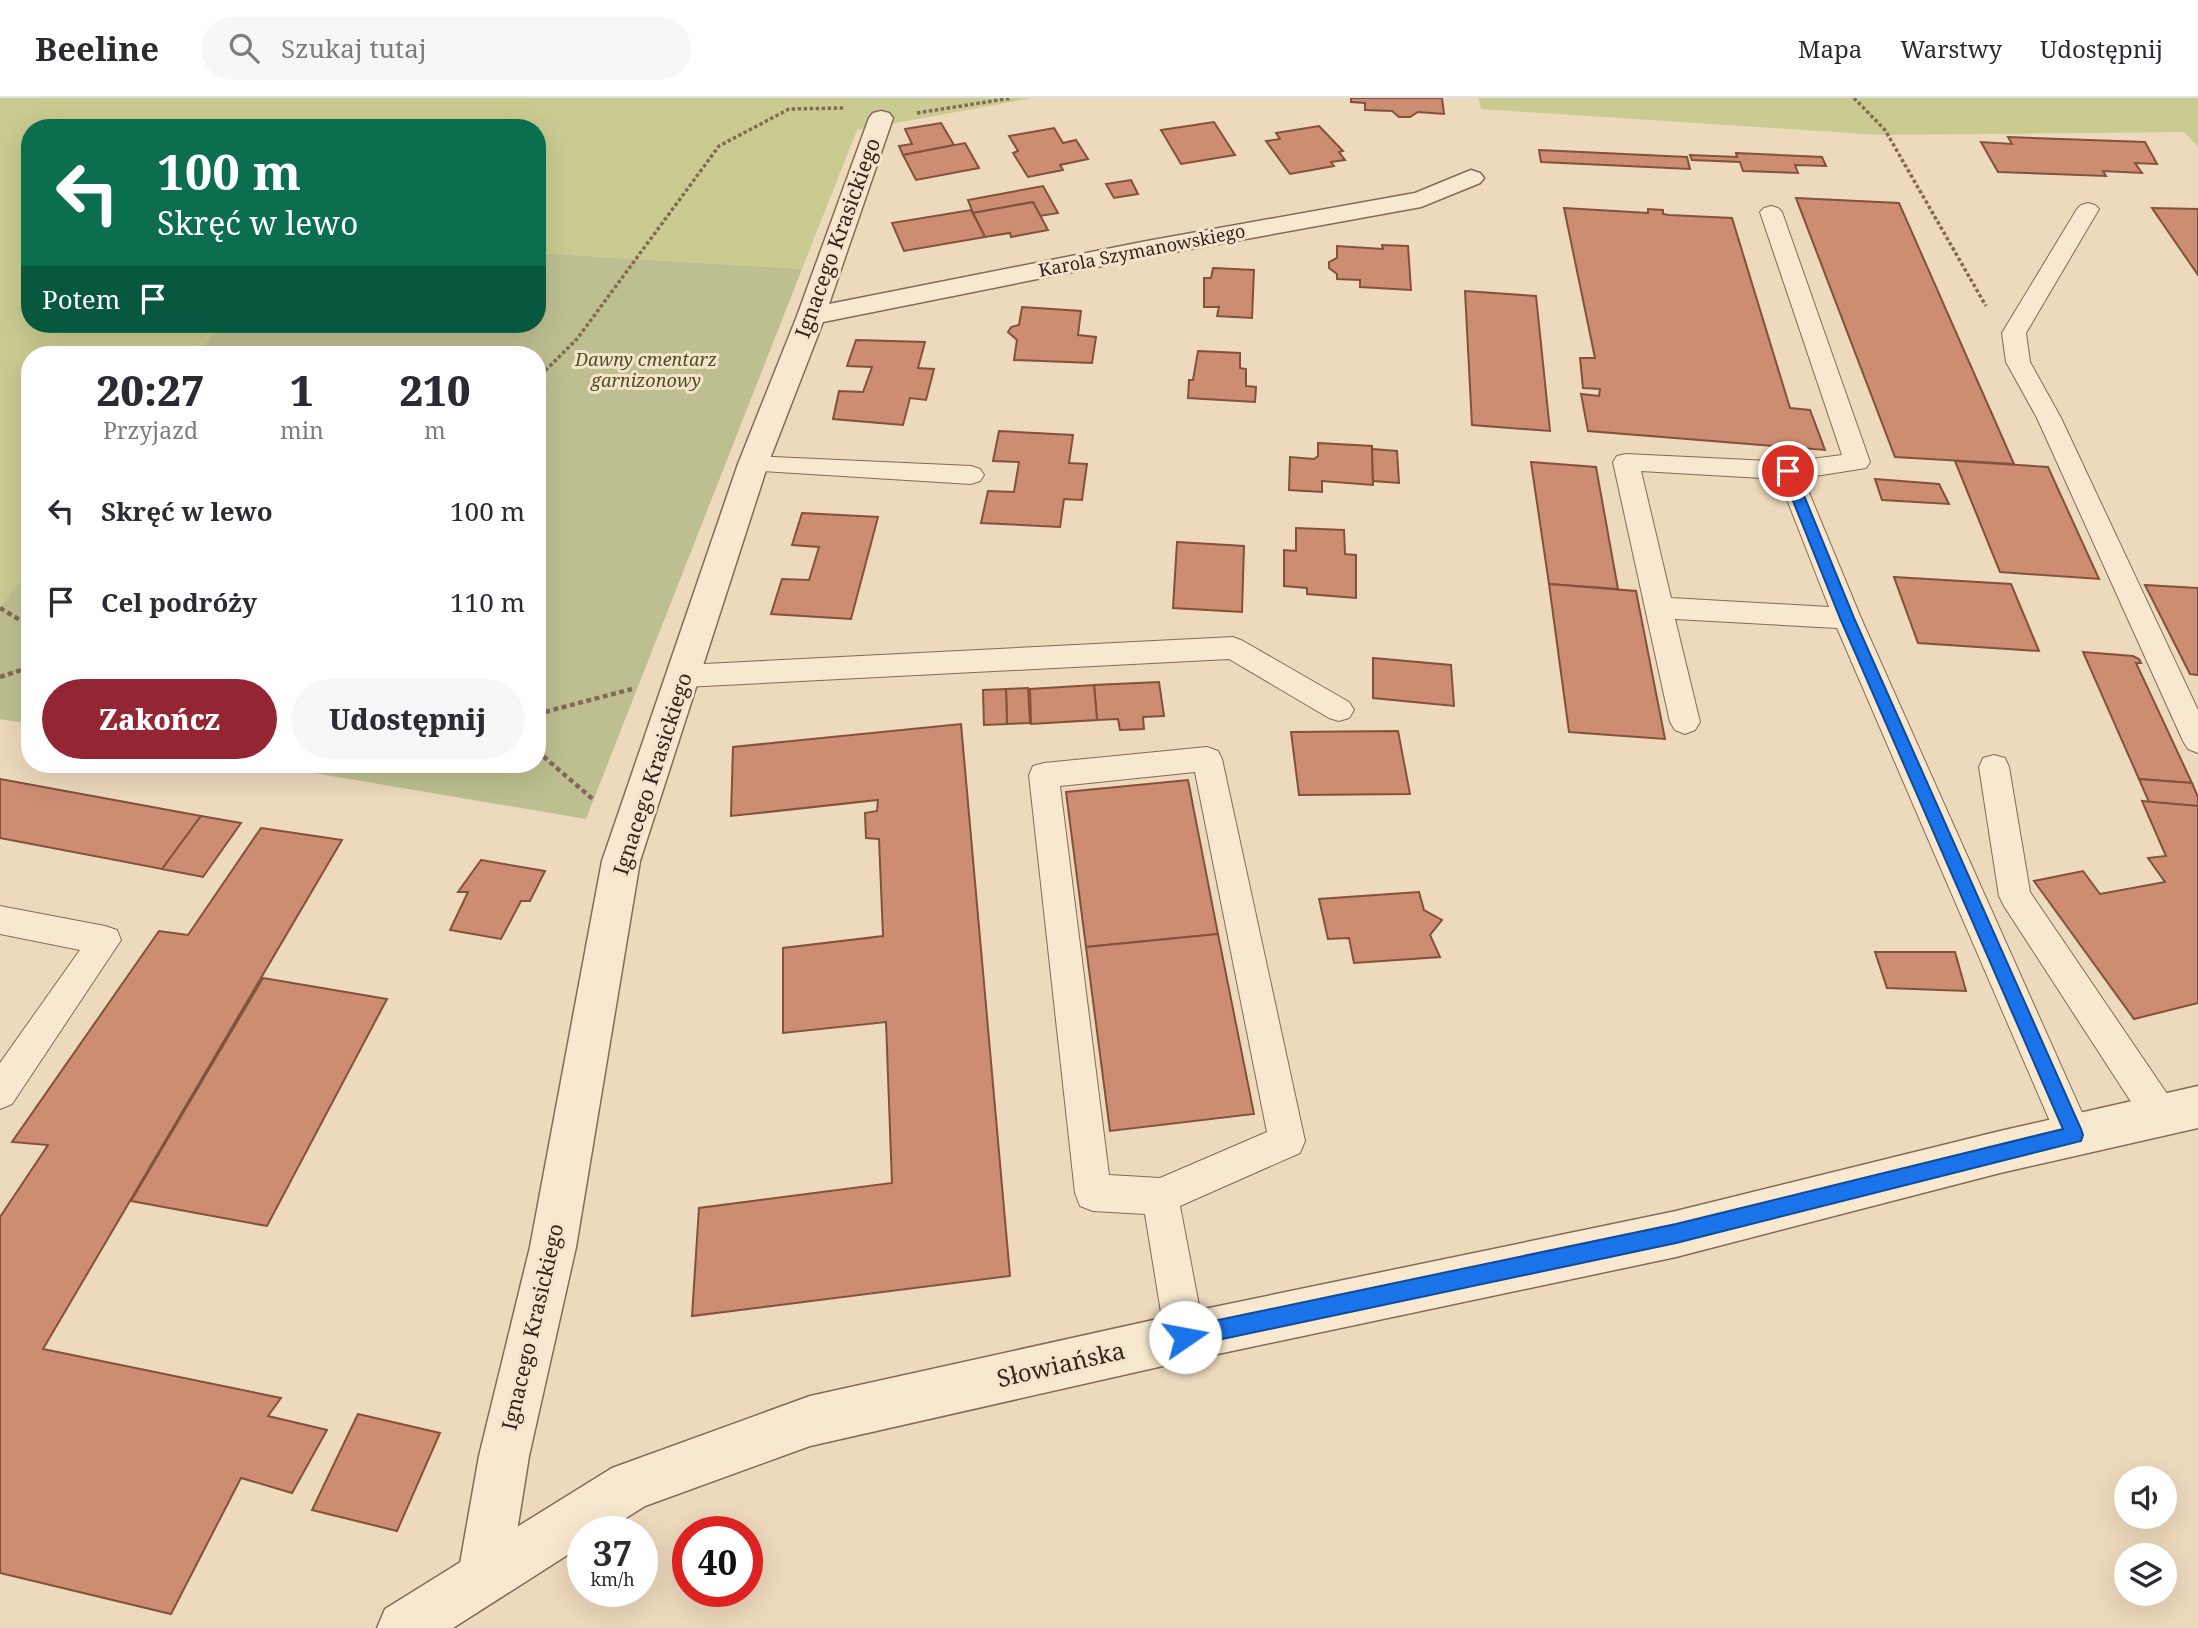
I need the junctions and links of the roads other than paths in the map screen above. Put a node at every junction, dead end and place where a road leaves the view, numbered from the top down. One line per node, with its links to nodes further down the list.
1 (881, 118): 5 (street, Ignacego Krasickiego)
2 (1471, 178): 5 (street, Karola Szymanowskiego)
3 (2088, 209): 14 (lane)
4 (1771, 212): 7 (lane)
5 (811, 316): 6 (street, Ignacego Krasickiego)
6 (753, 464): 8 (lane); 11 (street, Ignacego Krasickiego)
7 (1788, 471): 9 (lane); 10 (lane)
8 (971, 475)
9 (1659, 608): 10 (lane); 13 (lane)
10 (1847, 618): 19 (lane)
11 (684, 676): 12 (lane); 22 (street, Ignacego Krasickiego)
12 (1339, 710)
13 (1685, 722)
14 (2198, 741)
15 (1994, 767): 18 (lane)
16 (0, 920): 17 (lane)
17 (0, 1091)
18 (2179, 1111): 19 (street, Słowiańska)
19 (2074, 1135): 21 (street, Słowiańska)
20 (1160, 1196): 20 (lane); 21 (lane)
21 (1185, 1337): 22 (street, Słowiańska)
22 (484, 1575): 23 (street, Słowiańska)
23 (404, 1628)

